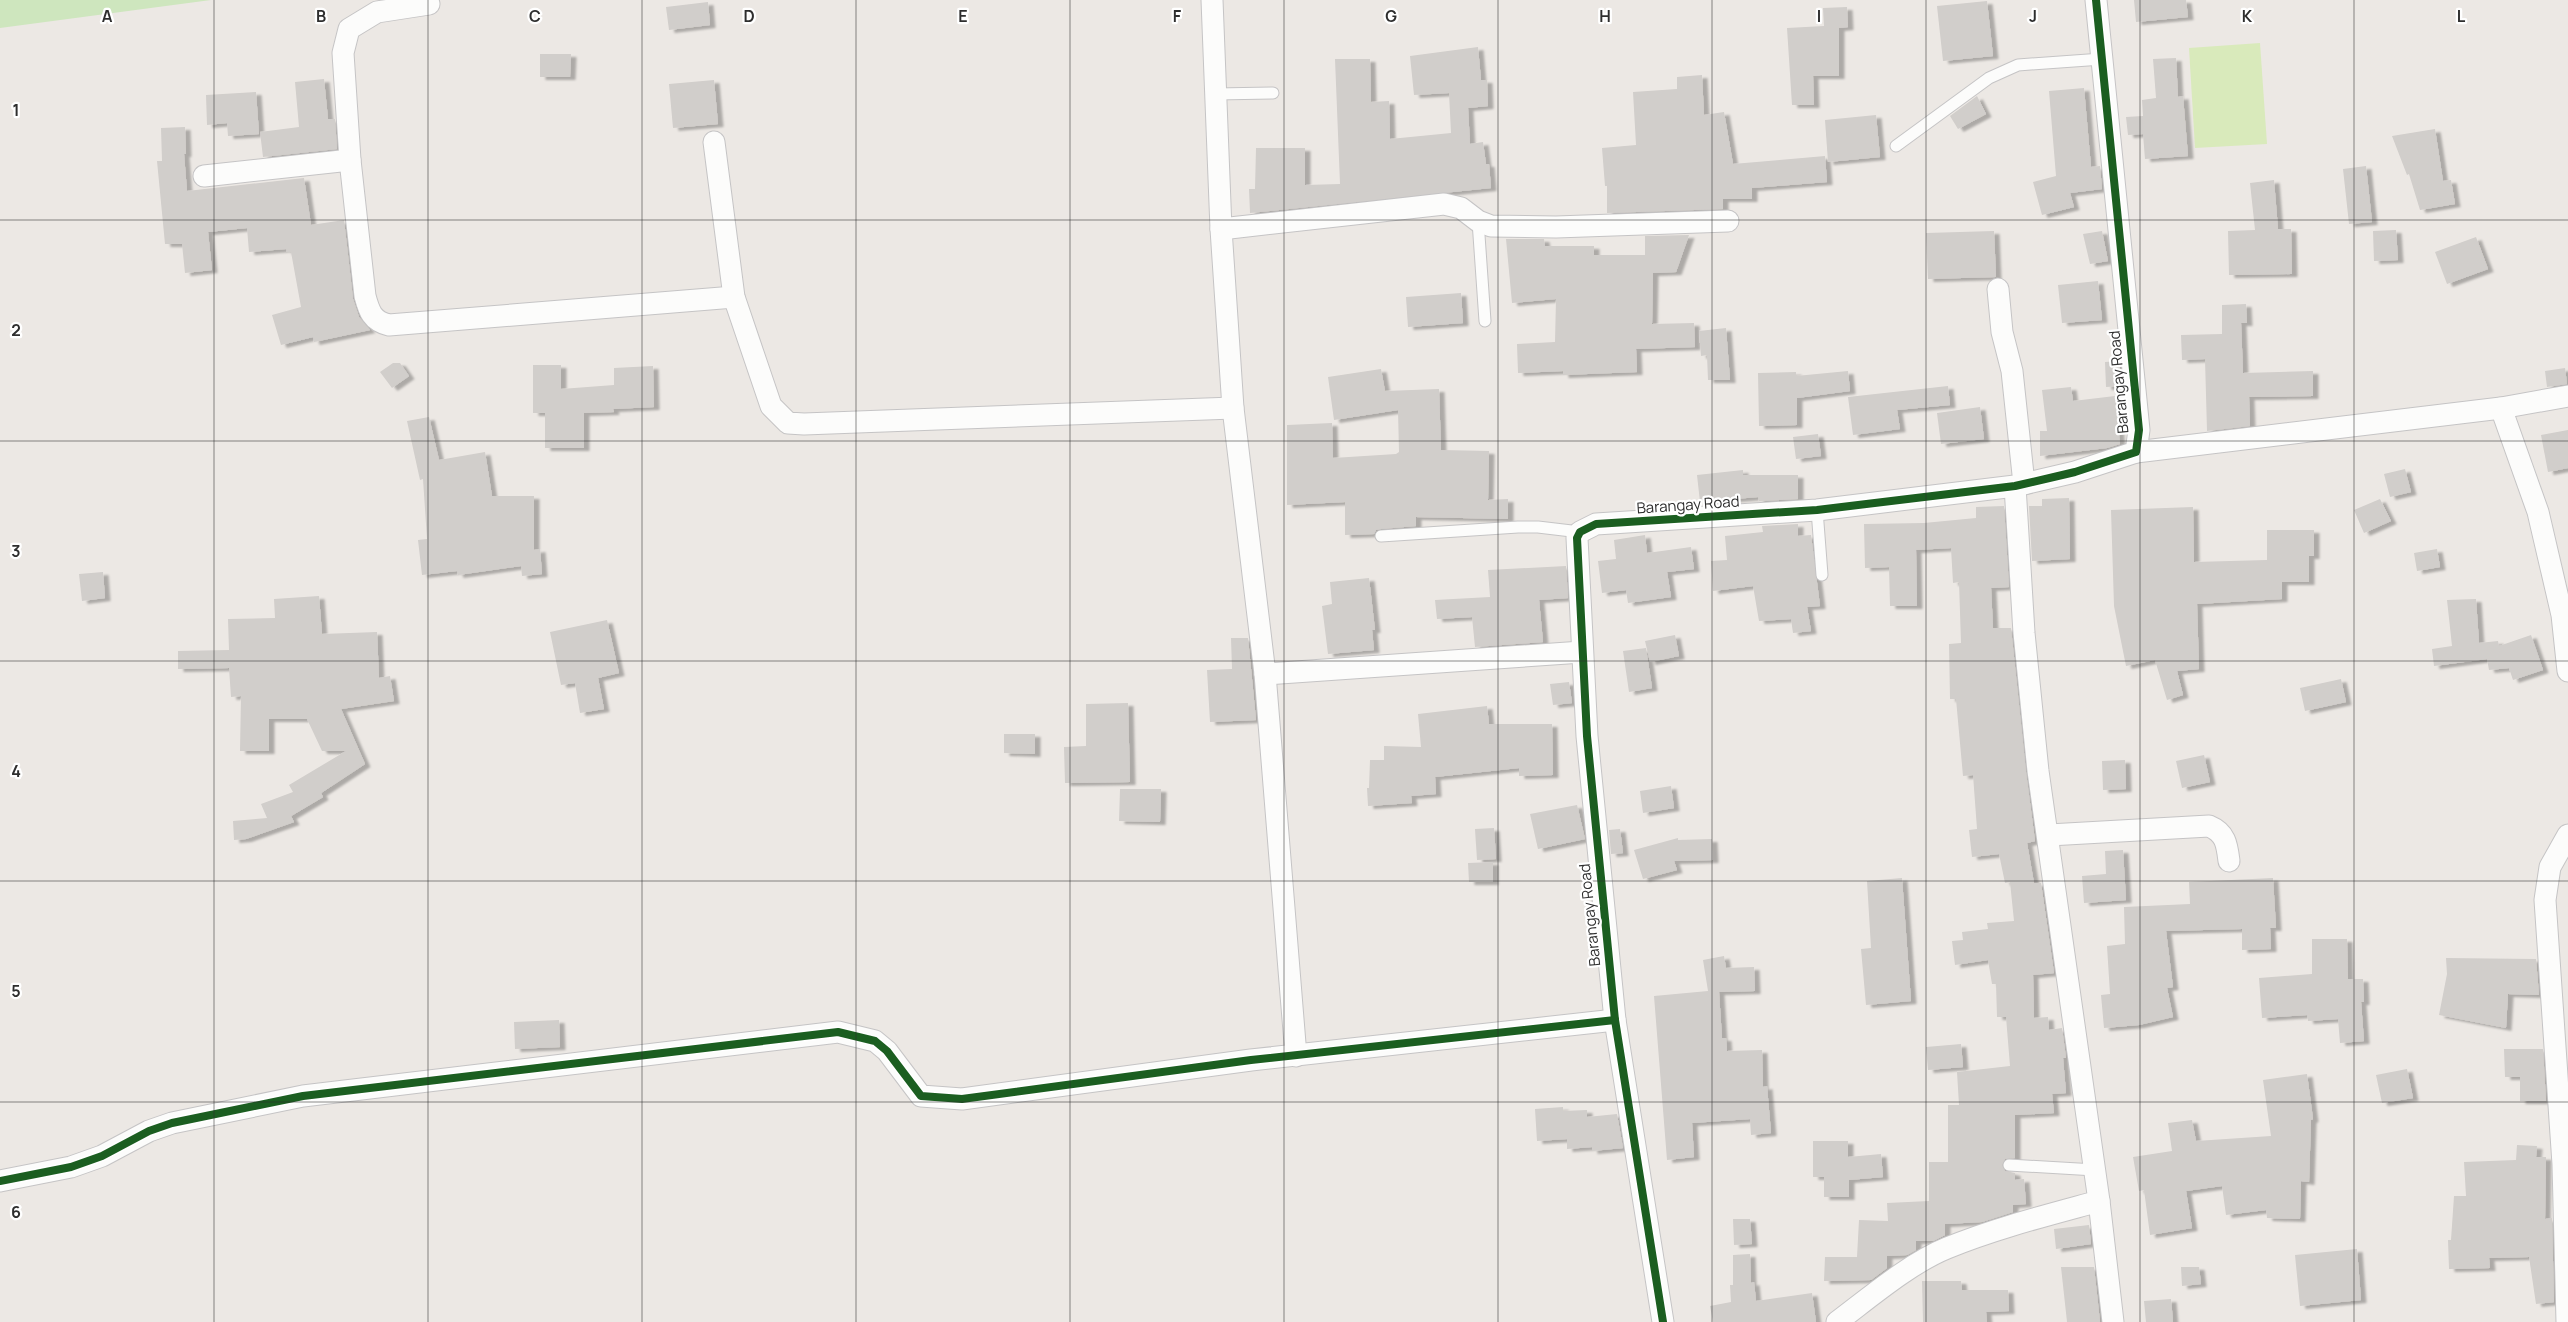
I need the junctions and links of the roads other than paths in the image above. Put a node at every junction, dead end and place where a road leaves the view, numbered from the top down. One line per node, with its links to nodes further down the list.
1 (1212, 0): 6 (street)
2 (2096, 0): 4 (street, Barangay Road)
3 (429, 4): 9 (street)
4 (2102, 59): 8 (lane); 20 (street, Barangay Road)
5 (1273, 93): 6 (lane)
6 (1216, 94): 13 (street)
7 (714, 142): 15 (street)
8 (1896, 146)
9 (350, 160): 10 (street); 15 (street)
10 (204, 176)
11 (1478, 221): 12 (street); 13 (street); 16 (lane)
12 (1728, 221)
13 (1221, 229): 18 (street)
14 (1998, 289): 21 (street)
15 (734, 297): 18 (street)
16 (1485, 321)
17 (2568, 396): 19 (street)
18 (1233, 408): 28 (street)
19 (2501, 408): 20 (street); 27 (street)
20 (2136, 452): 21 (street, Barangay Road)
21 (2019, 485): 22 (street, Barangay Road); 30 (street)
22 (1816, 510): 23 (street, Barangay Road); 25 (lane)
23 (1580, 532): 24 (lane); 26 (street, Barangay Road)
24 (1381, 536)
25 (1822, 575)
26 (1582, 652): 28 (street); 32 (street, Barangay Road)
27 (2568, 671)
28 (1265, 674): 33 (street)
29 (2568, 835): 38 (street)
30 (2049, 836): 31 (street); 35 (street)
31 (2228, 861)
32 (1615, 1020): 33 (street); 39 (street, Barangay Road)
33 (1296, 1056): 36 (street)
34 (2009, 1165): 35 (lane)
35 (2095, 1170): 37 (street)
36 (0, 1182)
37 (2099, 1201): 40 (street); 41 (street)
38 (2567, 1293): 42 (street)
39 (1663, 1322)
40 (1837, 1322)
41 (2113, 1322)
42 (2567, 1322)

